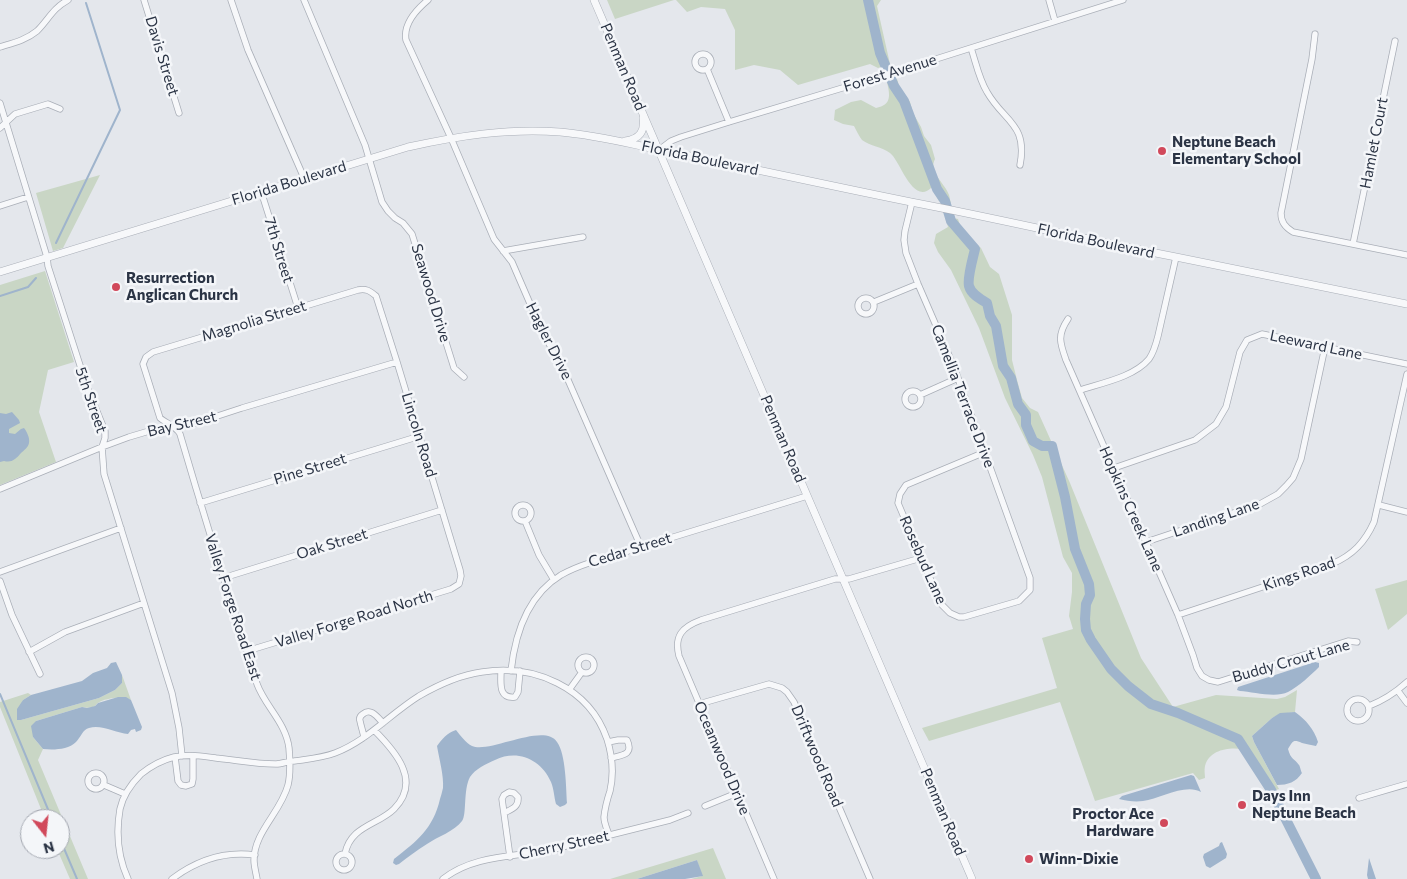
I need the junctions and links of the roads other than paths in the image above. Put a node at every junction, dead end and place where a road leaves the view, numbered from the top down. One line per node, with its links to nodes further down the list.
1 (68, 0): 12 (street)
2 (144, 0): 18 (street, Davis Street)
3 (231, 0): 27 (street)
4 (304, 0): 25 (street, Seawood Drive)
5 (428, 0): 22 (street, Hagler Drive)
6 (594, 0): 17 (street, Penman Road)
7 (1049, 0): 9 (street)
8 (1123, 0): 9 (street, Forest Avenue)
9 (1055, 21): 13 (street, Forest Avenue)
10 (1315, 34): 33 (street)
11 (1395, 41): 33 (street, Hamlet Court)
12 (0, 47)
13 (971, 48): 20 (street, Forest Avenue); 26 (street)
14 (707, 69): 20 (street)
15 (0, 103): 19 (street, 5th Street)
16 (60, 109): 19 (street)
17 (642, 110): 23 (street); 24 (street, Penman Road)
18 (179, 112)
19 (6, 122): 21 (street); 29 (street, 5th Street)
20 (728, 122): 24 (street, Forest Avenue)
21 (0, 128)
22 (451, 138): 23 (street, Florida Boulevard); 25 (street, Florida Boulevard); 34 (street, Hagler Drive)
23 (622, 141): 24 (street, Florida Boulevard)
24 (659, 150): 30 (street, Florida Boulevard); 60 (street, Penman Road)
25 (369, 158): 27 (street, Florida Boulevard); 50 (street, Seawood Drive)
26 (1020, 165)
27 (304, 178): 28 (street, Florida Boulevard)
28 (261, 191): 36 (street, Florida Boulevard); 43 (street, 7th Street)
29 (28, 197): 31 (street); 36 (street, 5th Street)
30 (912, 202): 37 (street, Florida Boulevard); 39 (street, Camellia Terrace Drive)
31 (0, 206)
32 (583, 237): 34 (street)
33 (1353, 244): 35 (street)
34 (503, 251): 68 (street, Hagler Drive)
35 (1407, 255)
36 (48, 257): 38 (street, Florida Boulevard); 56 (street, 5th Street)
37 (1176, 257): 42 (street, Florida Boulevard); 52 (street)
38 (0, 272)
39 (918, 284): 41 (street); 51 (street, Camellia Terrace Drive)
40 (368, 290): 43 (street, Magnolia Street); 47 (street, Lincoln Road)
41 (874, 302)
42 (1407, 304)
43 (298, 308): 46 (street, Magnolia Street)
44 (1068, 319): 52 (street, Hopkins Creek Lane)
45 (1325, 347): 48 (street, Leeward Lane); 58 (street, Leeward Lane); 67 (street, Landing Lane)
46 (144, 361): 54 (street, Valley Forge Road East)
47 (397, 362): 54 (street, Bay Street); 55 (street, Lincoln Road)
48 (1407, 364)
49 (1407, 374): 62 (street, Kings Road)
50 (464, 377)
51 (958, 378): 53 (street); 57 (street, Camellia Terrace Drive)
52 (1080, 390): 58 (street, Hopkins Creek Lane)
53 (920, 395)
54 (173, 427): 56 (street, Bay Street); 61 (street, Valley Forge Road East)
55 (420, 436): 61 (street, Pine Street); 63 (street, Lincoln Road)
56 (102, 447): 59 (street, Bay Street); 66 (street, 5th Street)
57 (985, 452): 69 (street, Rosebud Lane); 78 (street, Camellia Terrace Drive)
58 (1114, 468): 67 (street, Hopkins Creek Lane)
59 (0, 489)
60 (807, 496): 68 (street, Cedar Street); 72 (street, Penman Road)
61 (200, 503): 71 (street, Valley Forge Road East)
62 (1379, 505): 64 (street); 77 (street, Kings Road)
63 (442, 510): 71 (street, Oak Street); 75 (street, Lincoln Road)
64 (1407, 512)
65 (524, 521): 73 (street)
66 (121, 528): 70 (street); 76 (street, 5th Street)
67 (1146, 542): 77 (street, Hopkins Creek Lane)
68 (641, 547): 73 (street, Cedar Street)
69 (921, 558): 72 (street); 78 (street, Rosebud Lane)
70 (0, 572)
71 (223, 578): 80 (street, Valley Forge Road East)
72 (843, 579): 92 (street, Oceanwood Drive); 120 (street, Penman Road)
73 (554, 580): 83 (street, Cedar Street)
74 (0, 581): 81 (street)
75 (459, 584): 80 (street, Valley Forge Road North)
76 (144, 603): 81 (street); 98 (street, 5th Street)
77 (1178, 615): 87 (street, Hopkins Creek Lane)
78 (954, 616)
79 (1357, 642): 87 (street, Buddy Crout Lane)
80 (247, 651): 101 (street, Valley Forge Road East)
81 (29, 652): 86 (street)
82 (501, 671): 83 (street); 84 (street); 94 (street)
83 (511, 671): 84 (street)
84 (520, 671): 89 (street)
85 (582, 672): 89 (street)
86 (40, 674)
87 (1225, 681)
88 (1407, 682): 90 (street)
89 (569, 690): 97 (street)
90 (1398, 691): 91 (street); 93 (street)
91 (1407, 703)
92 (699, 704): 104 (street, Oceanwood Drive); 119 (street, Driftwood Road)
93 (1369, 706): 93 (street)
94 (383, 723): 95 (street); 96 (street)
95 (374, 730): 96 (street); 112 (street)
96 (364, 737): 101 (street)
97 (608, 742): 100 (street); 100 (street)
98 (178, 756): 99 (street); 99 (street, 5th Street); 105 (street)
99 (193, 756): 101 (street)
100 (611, 758): 110 (street)
101 (290, 762): 111 (street, Valley Forge Road East)
102 (104, 784): 105 (street)
103 (1407, 784): 106 (street)
104 (737, 793): 107 (street); 118 (street, Oceanwood Drive)
105 (125, 794): 114 (street)
106 (1359, 798)
107 (705, 806)
108 (504, 813): 113 (street)
109 (688, 814): 110 (street, Cherry Street)
110 (608, 835): 113 (street, Cherry Street)
111 (255, 854): 115 (street); 116 (street)
112 (345, 854)
113 (510, 857): 117 (street, Cherry Street)
114 (128, 879)
115 (172, 879)
116 (257, 879)
117 (442, 879)
118 (774, 879)
119 (870, 879)
120 (972, 879)

